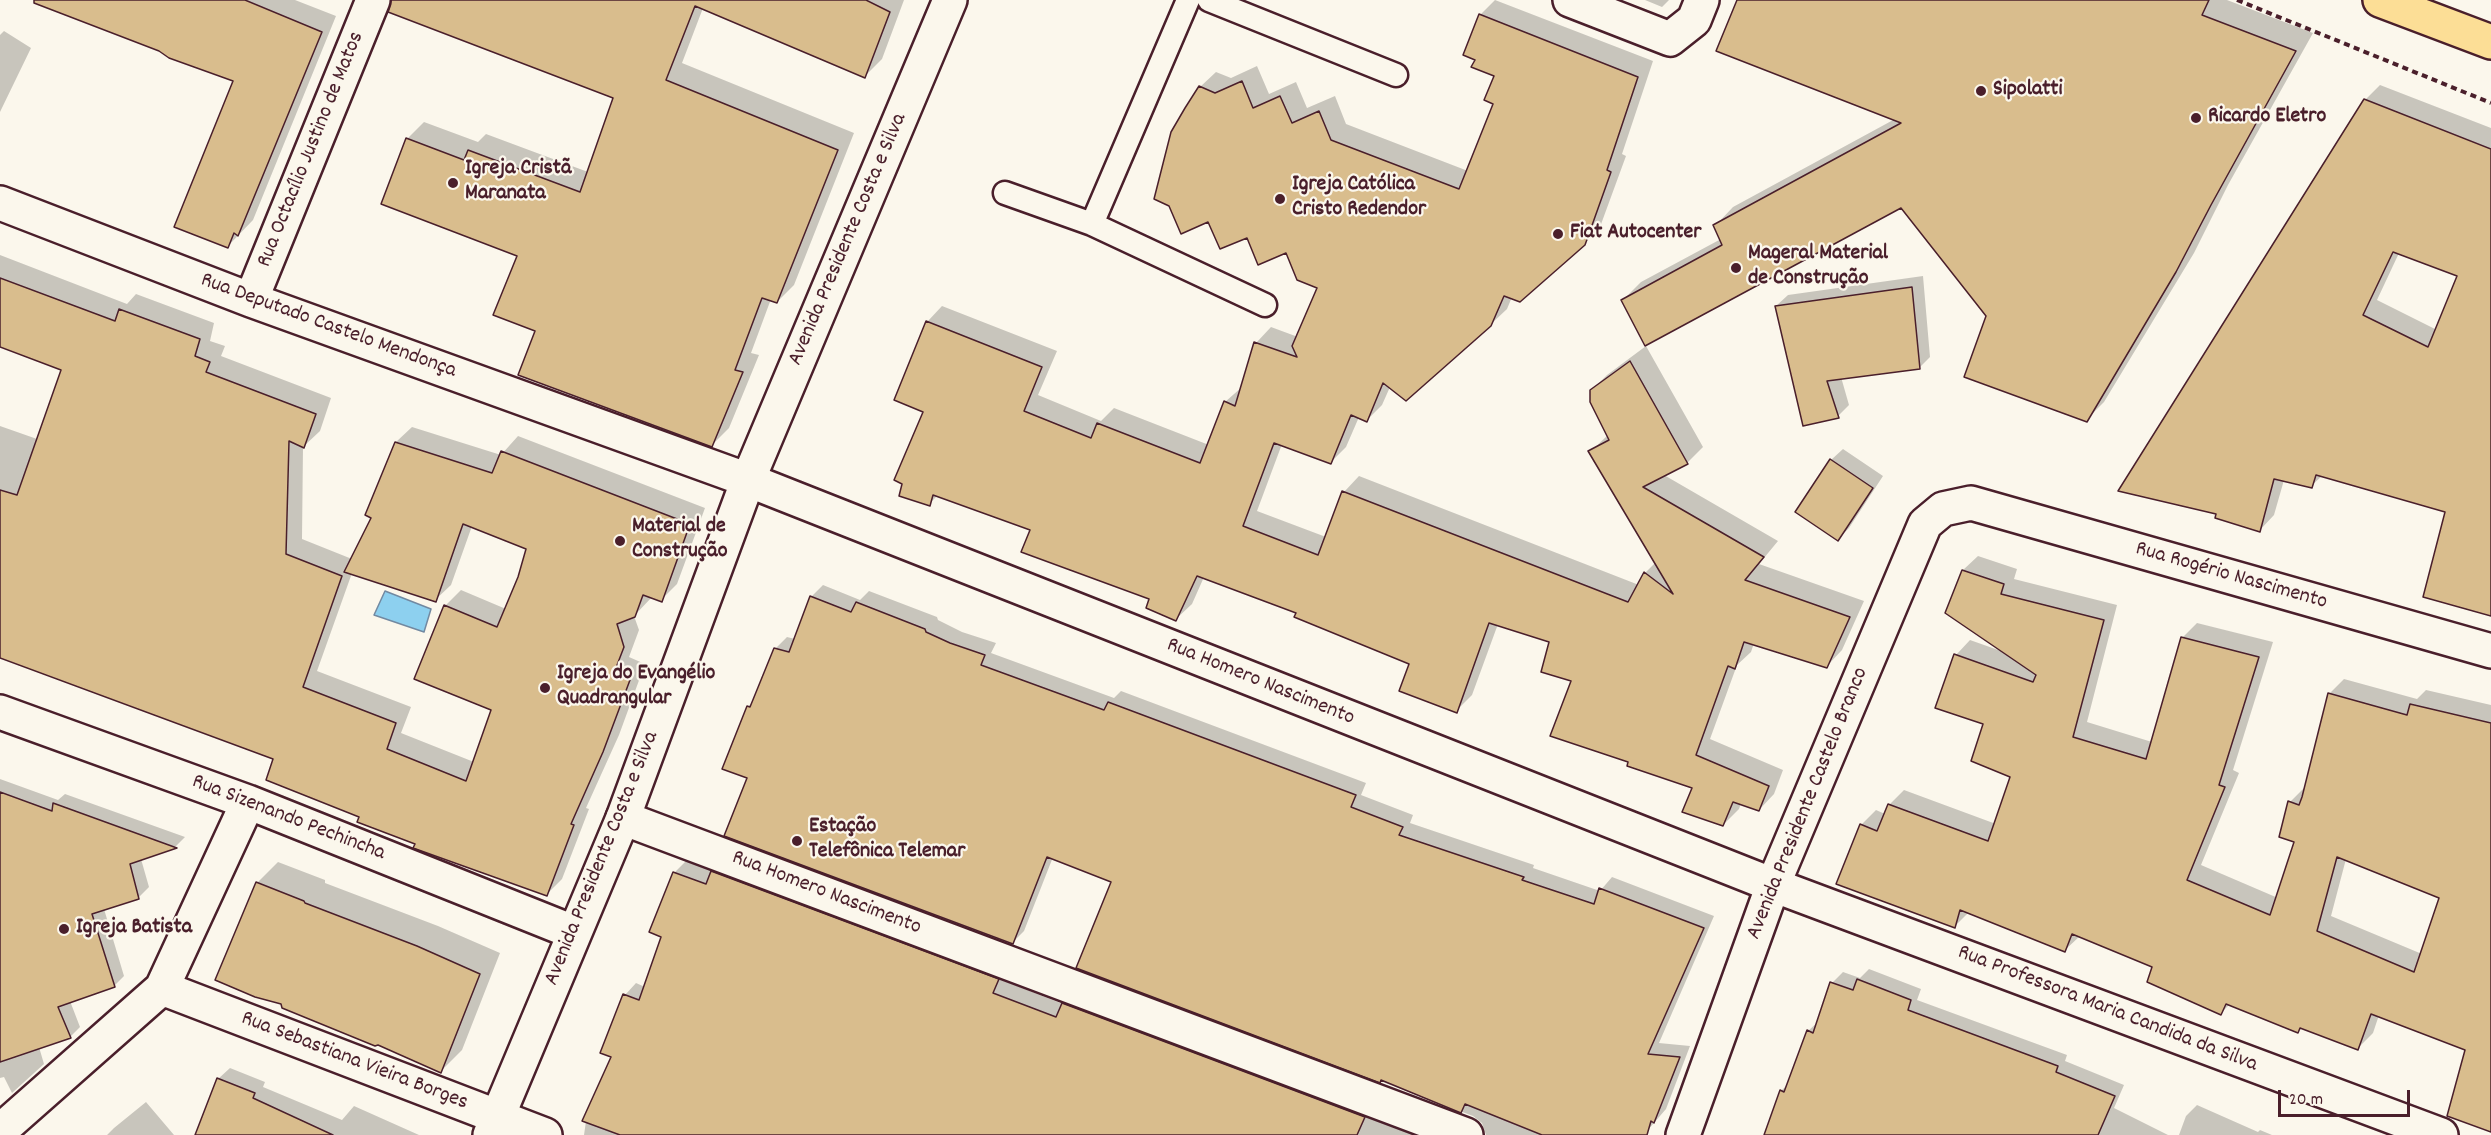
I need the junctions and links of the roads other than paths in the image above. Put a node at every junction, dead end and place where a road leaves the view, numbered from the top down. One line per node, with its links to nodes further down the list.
1 (373, 0): 13 (street, Rua Octacílio Justino de Matos)
2 (950, 0): 15 (street, Avenida Presidente Costa e Silva)
3 (1188, 0): 12 (lane)
4 (1209, 0): 9 (lane)
5 (1570, 0): 6 (street)
6 (1702, 0)
7 (2380, 0): 8 (main road)
8 (2491, 42)
9 (1396, 75)
10 (1005, 193): 12 (lane)
11 (0, 204): 13 (street, Rua Deputado Castelo Mendonça)
12 (1092, 224): 14 (lane)
13 (251, 300): 15 (street, Rua Deputado Castelo Mendonça)
14 (1265, 305)
15 (748, 480): 20 (street, Avenida Presidente Costa e Silva); 21 (street, Rua Homero Nascimento)
16 (1971, 503): 17 (street, Rua Rogério Nascimento); 21 (street, Avenida Presidente Castelo Branco)
17 (2491, 651)
18 (0, 712): 19 (street, Rua Sizenando Pechincha)
19 (248, 802): 22 (street, Rua Sizenando Pechincha); 23 (street)
20 (623, 818): 22 (street, Avenida Presidente Costa e Silva); 27 (street, Rua Homero Nascimento)
21 (1773, 885): 28 (street, Avenida Presidente Castelo Branco); 29 (street, Rua Professora Maria Candida da Silva)
22 (573, 932): 24 (street, Avenida Presidente Costa e Silva)
23 (162, 988): 24 (street, Rua Sebastiana Vieira Borges); 25 (street)
24 (493, 1126): 26 (street, Rua Sebastiana Vieira Borges)
25 (0, 1131)
26 (545, 1135)
27 (1466, 1135)
28 (1683, 1135)
29 (2441, 1135)

